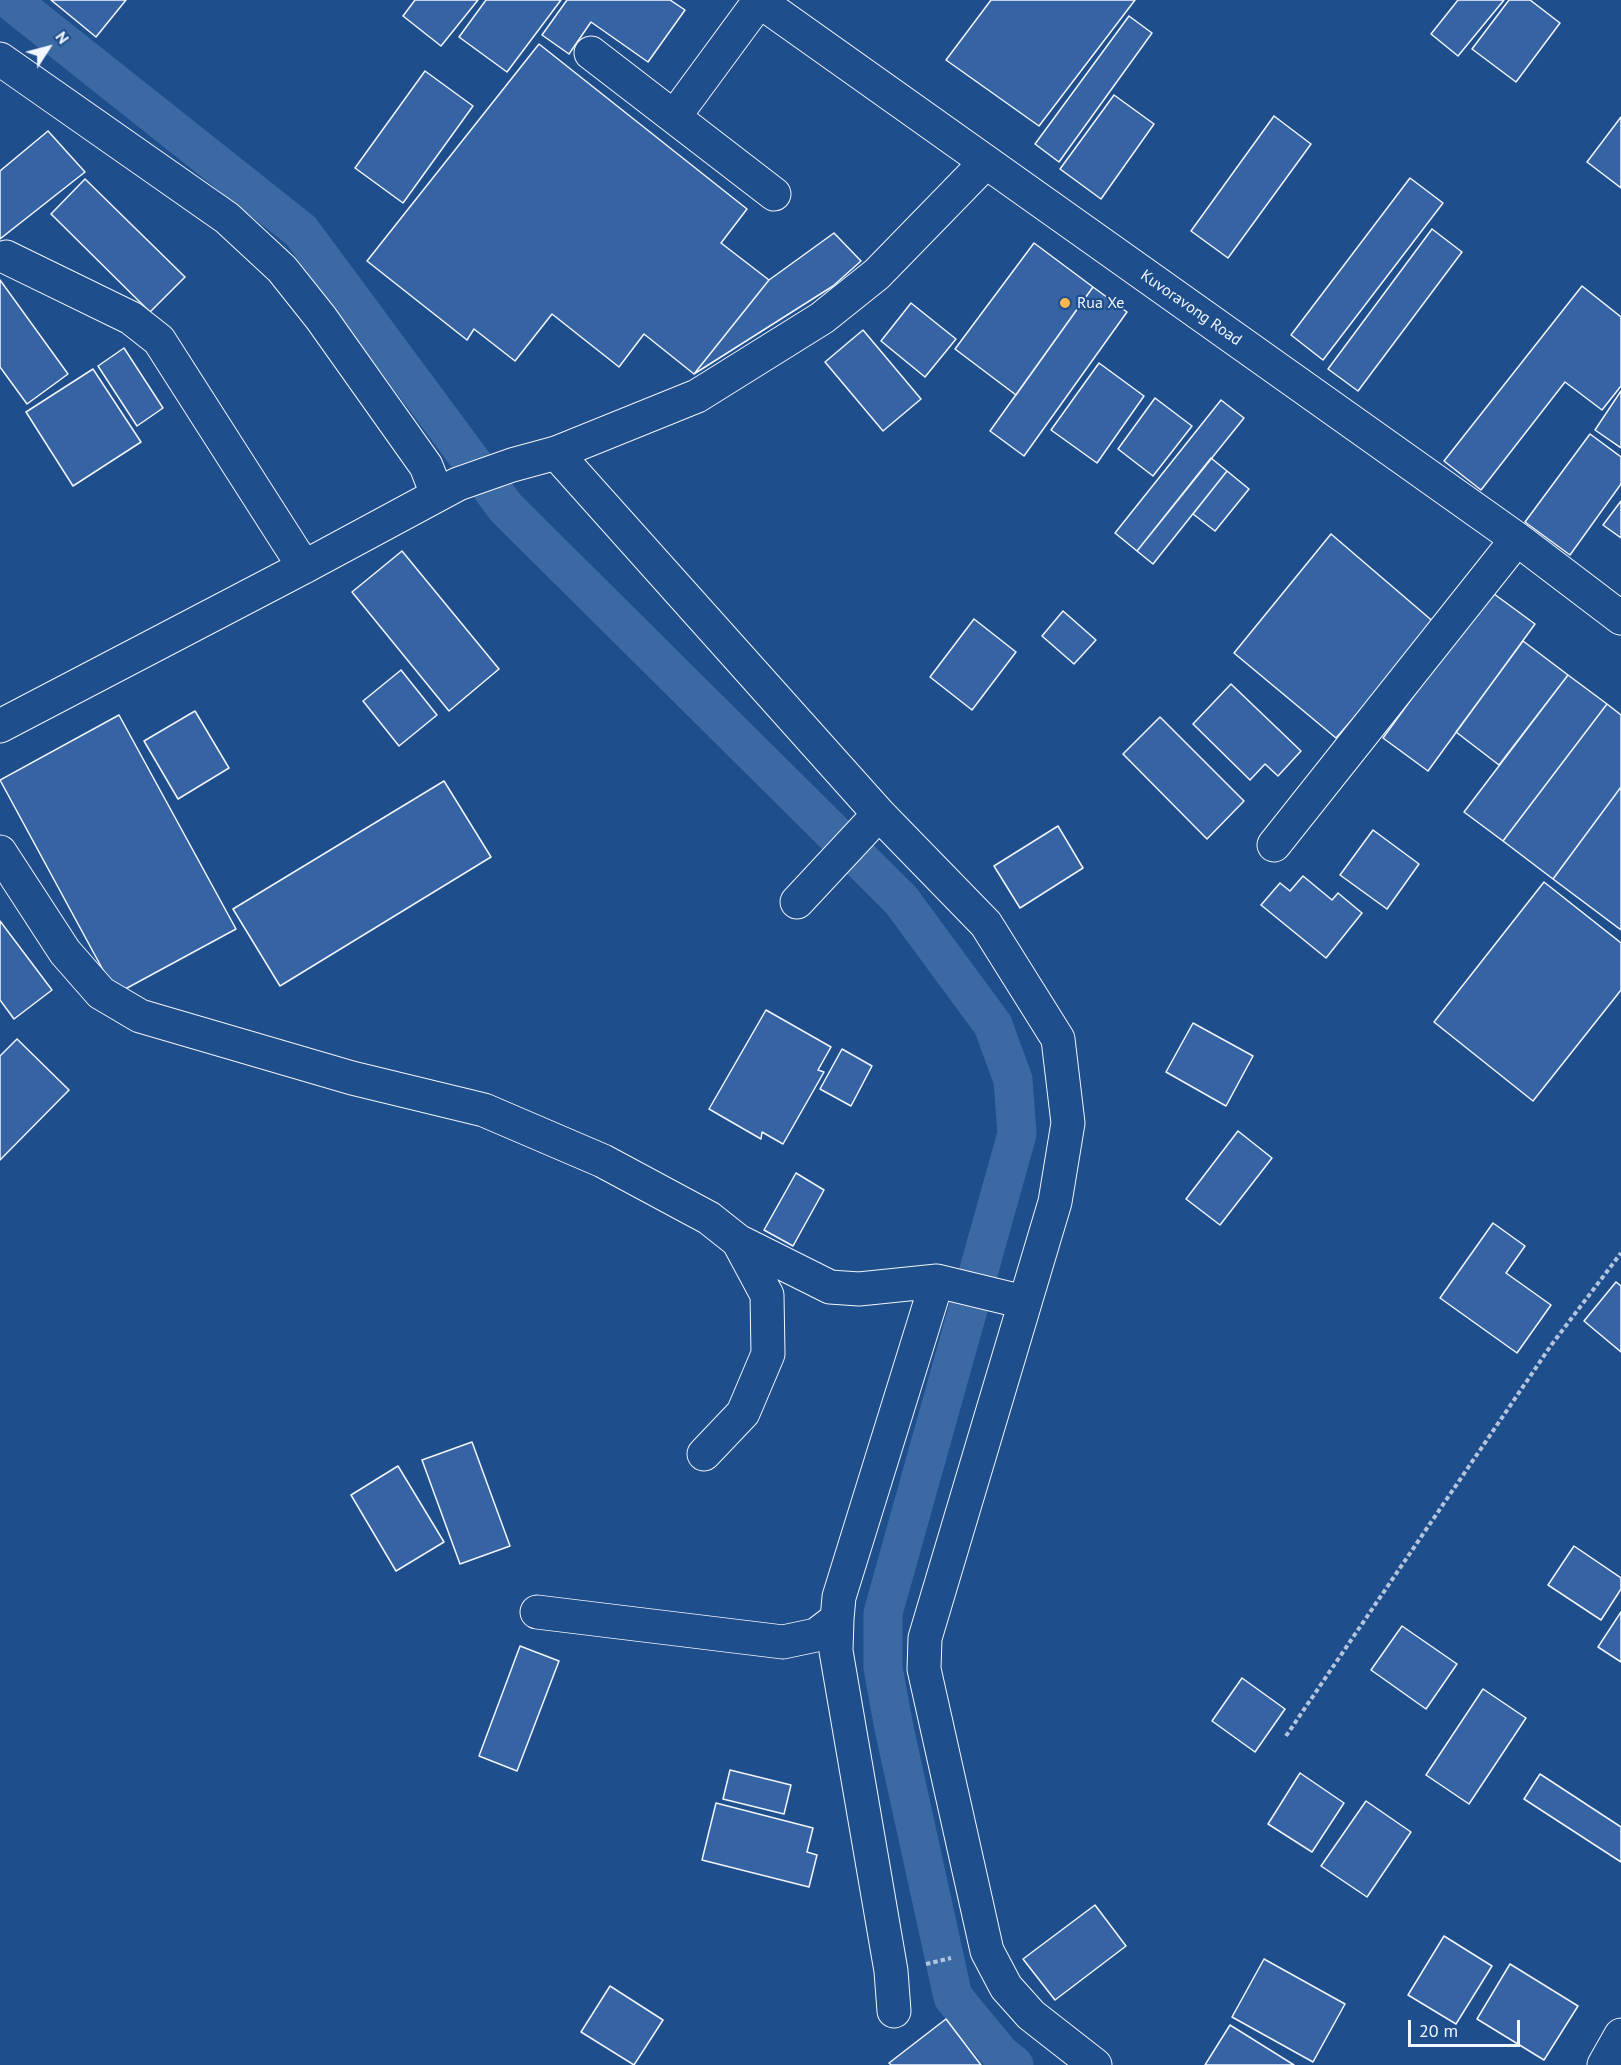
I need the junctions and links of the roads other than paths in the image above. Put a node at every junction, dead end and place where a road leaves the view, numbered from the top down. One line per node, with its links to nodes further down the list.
1 (759, 0): 4 (street); 5 (street, Kuvoravong Road)
2 (591, 53): 4 (street)
3 (1, 62): 9 (street)
4 (674, 117): 6 (street)
5 (986, 162): 8 (street); 10 (street, Kuvoravong Road)
6 (774, 194)
7 (6, 257): 11 (street)
8 (556, 453): 9 (street); 14 (street)
9 (448, 489): 11 (street)
10 (1517, 539): 12 (street, Kuvoravong Road); 15 (street)
11 (304, 567): 13 (street)
12 (1621, 618)
13 (0, 726)
14 (879, 814): 17 (street); 20 (street)
15 (1274, 845)
16 (0, 852): 18 (street)
17 (797, 902)
18 (738, 1241): 19 (street); 21 (street)
19 (937, 1281): 20 (street); 23 (street)
20 (1024, 1302): 26 (street)
21 (704, 1454)
22 (537, 1612): 23 (street)
23 (837, 1619): 24 (street)
24 (894, 2011)
25 (1621, 2035): 27 (street)
26 (1095, 2065)
27 (1604, 2065)

